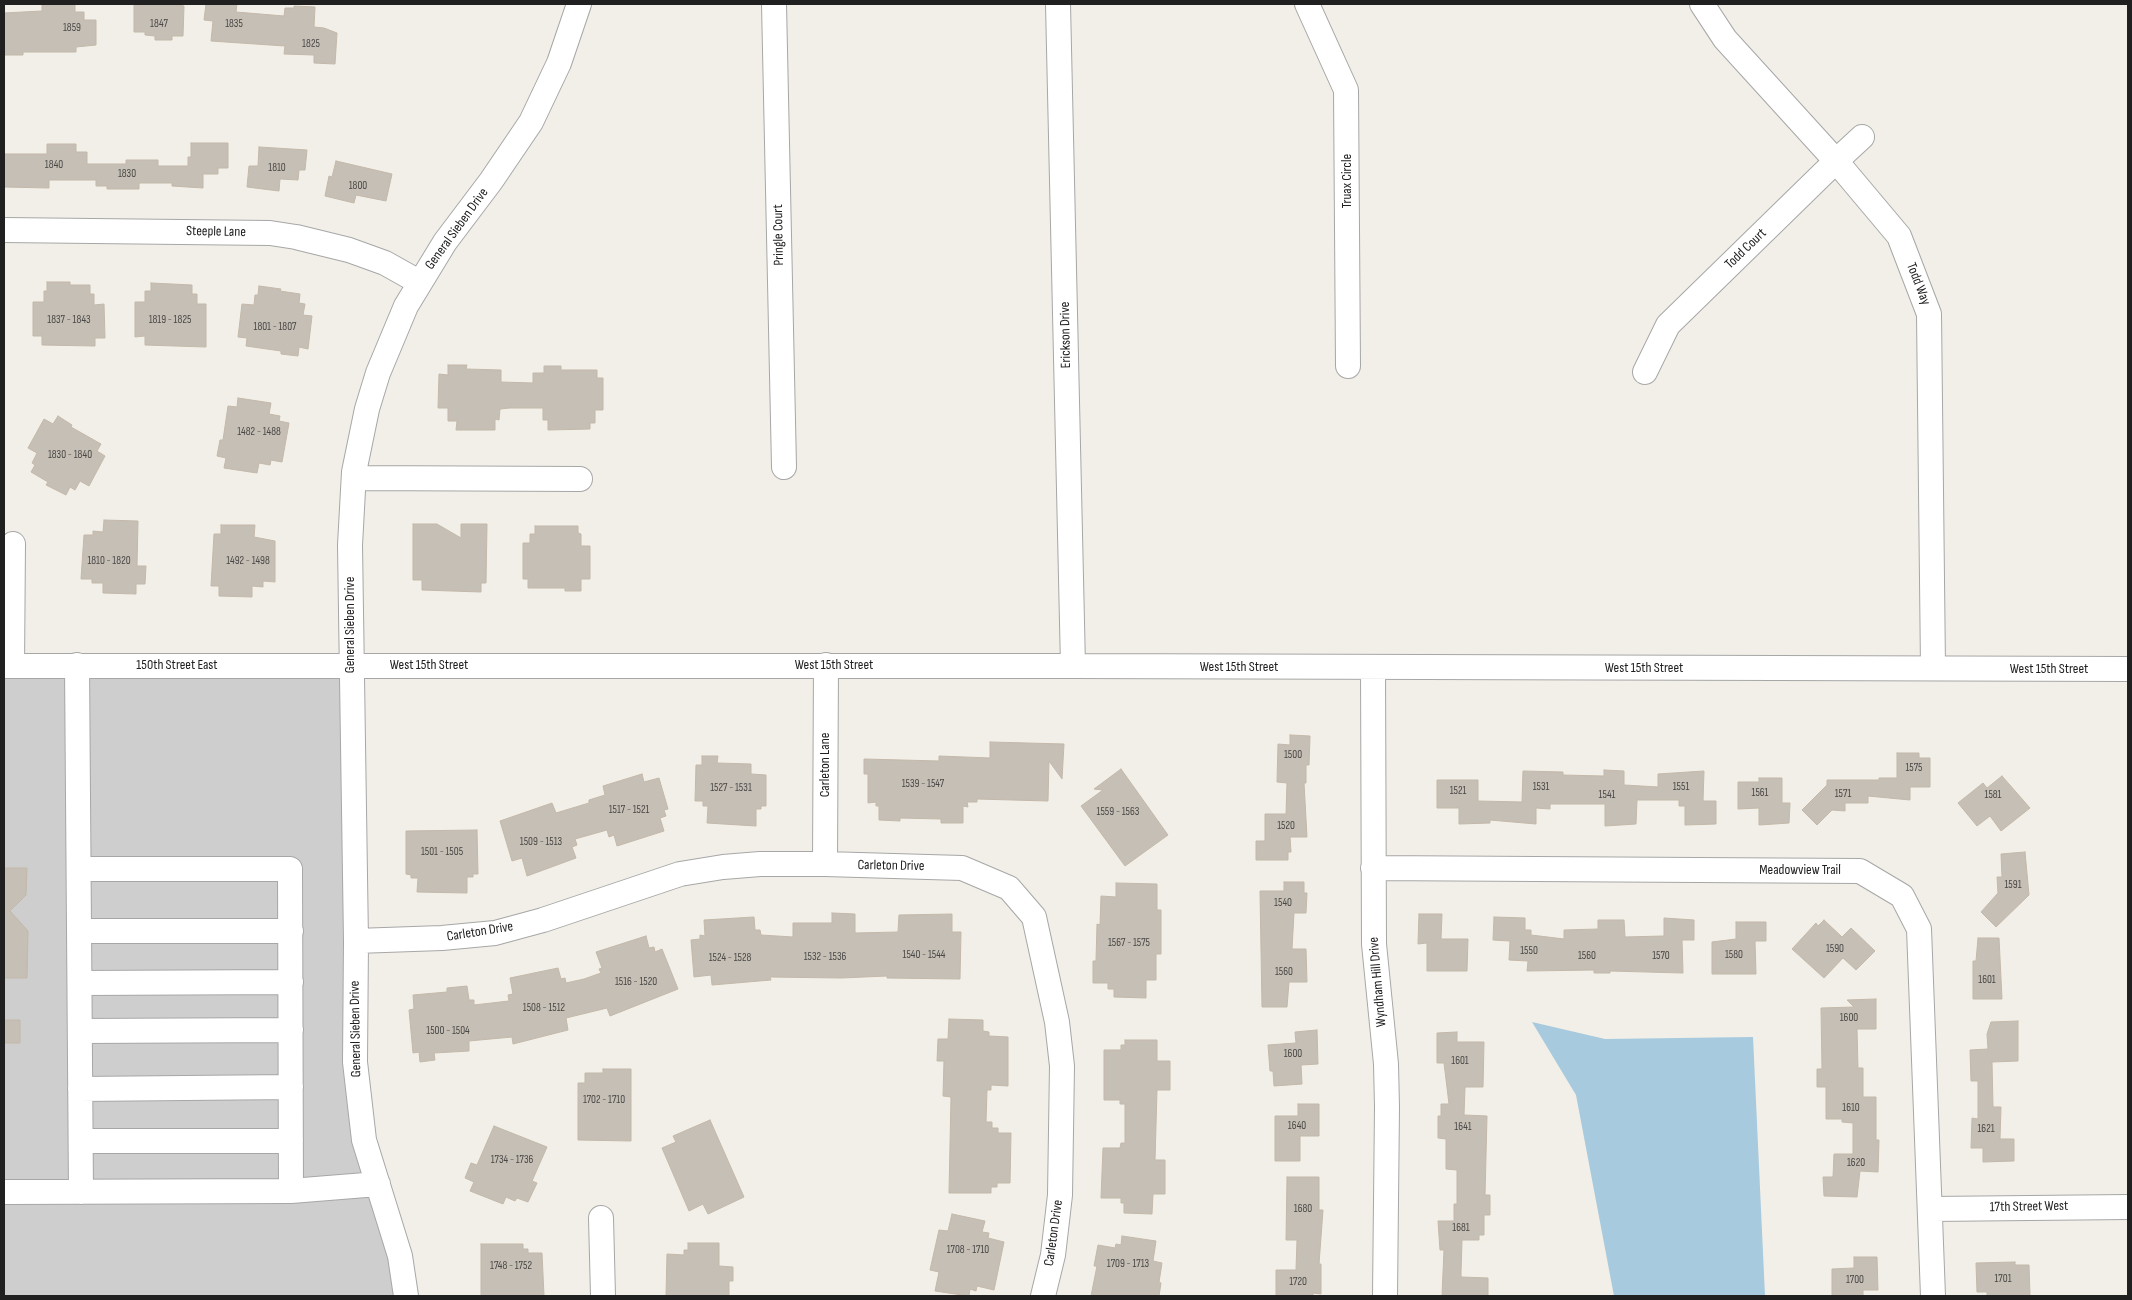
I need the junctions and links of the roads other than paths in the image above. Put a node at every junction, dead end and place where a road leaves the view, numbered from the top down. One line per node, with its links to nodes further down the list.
1 (579, 4): 9 (street, General Sieben Drive)
2 (774, 4): 12 (street, Pringle Court)
3 (1058, 4): 20 (street, Erickson Drive)
4 (1307, 4): 10 (street, Truax Circle)
5 (1702, 4): 7 (street, Todd Way)
6 (1862, 137): 7 (street, Todd Court)
7 (1836, 160): 11 (street, Todd Court); 22 (street, Todd Way)
8 (4, 230): 9 (street, Steeple Lane)
9 (419, 282): 13 (street, General Sieben Drive)
10 (1348, 366)
11 (1645, 372)
12 (784, 466)
13 (354, 478): 14 (street); 16 (street, General Sieben Drive)
14 (580, 479)
15 (13, 544): 17 (street)
16 (350, 665): 18 (street, 150th Street East); 19 (street, West 15th Street); 29 (street, General Sieben Drive)
17 (8, 666): 18 (street, 150th Street East)
18 (77, 666): 26 (street)
19 (826, 666): 20 (street, West 15th Street); 24 (street, Carleton Lane)
20 (1073, 666): 21 (street, West 15th Street)
21 (1373, 668): 22 (street, West 15th Street); 25 (street, Wyndham Hill Drive)
22 (1933, 668): 23 (street, West 15th Street)
23 (2128, 669)
24 (825, 864): 29 (street, Carleton Drive); 47 (street, Carleton Drive)
25 (1373, 868): 43 (street, Meadowview Trail); 48 (street, Wyndham Hill Drive)
26 (79, 869): 27 (street); 28 (street)
27 (79, 931): 28 (street); 31 (street)
28 (290, 931): 30 (street)
29 (356, 941): 38 (street, General Sieben Drive)
30 (290, 982): 31 (street); 32 (street)
31 (80, 983): 33 (street)
32 (291, 1030): 33 (street); 34 (street)
33 (80, 1031): 35 (street)
34 (291, 1087): 35 (street); 37 (street)
35 (80, 1089): 36 (street)
36 (81, 1140): 37 (street); 41 (street)
37 (291, 1140): 39 (street)
38 (378, 1184): 39 (street); 45 (street, General Sieben Drive)
39 (291, 1191): 41 (street)
40 (4, 1192): 41 (street)
41 (81, 1192)
42 (2128, 1207): 43 (street, 17th Street West)
43 (1930, 1209): 49 (street, Meadowview Trail)
44 (601, 1218): 46 (street)
45 (406, 1296)
46 (603, 1296)
47 (1043, 1296)
48 (1385, 1296)
49 (1932, 1296)

